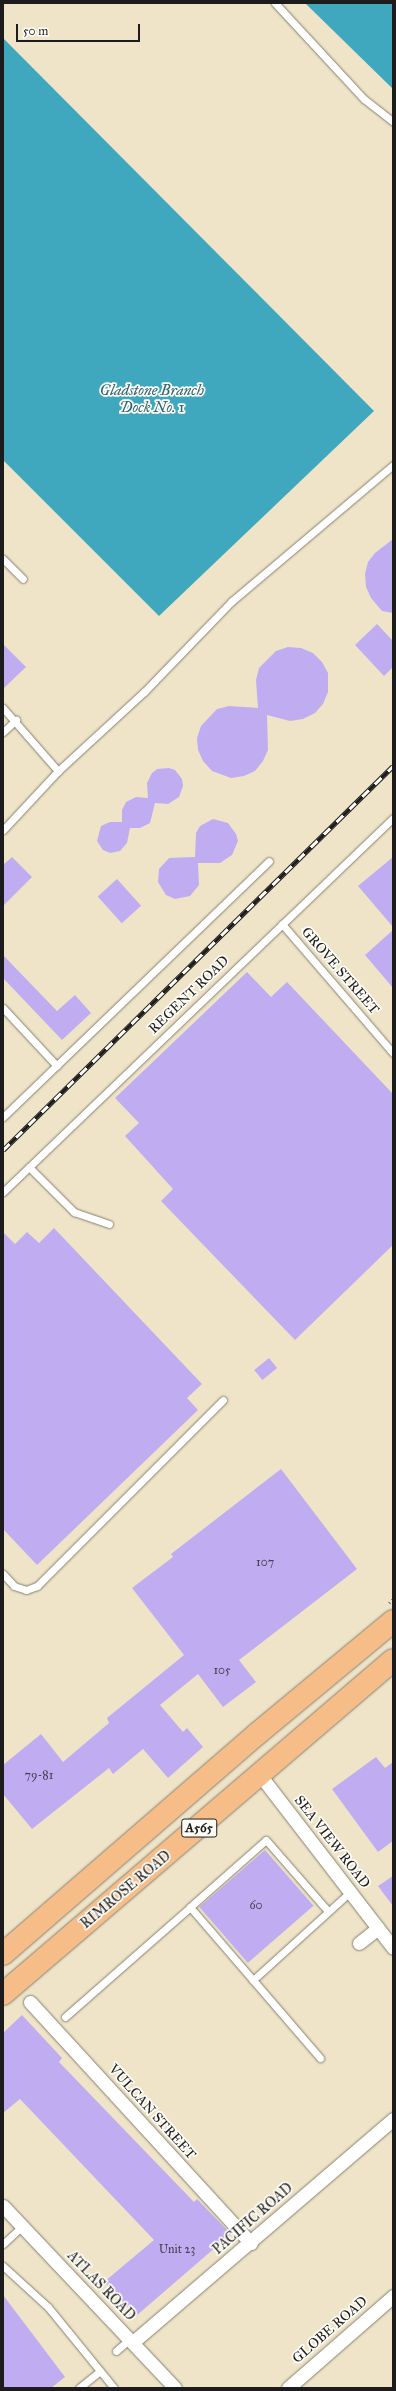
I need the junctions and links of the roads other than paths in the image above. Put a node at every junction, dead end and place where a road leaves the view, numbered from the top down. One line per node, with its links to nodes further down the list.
1 (275, 3): 2 (lane)
2 (393, 122)
3 (393, 465): 9 (lane)
4 (3, 559): 5 (lane)
5 (23, 579)
6 (3, 708): 7 (lane)
7 (16, 720): 8 (lane); 9 (lane)
8 (3, 732)
9 (58, 771): 11 (lane)
10 (393, 818): 13 (lane, REGENT ROAD)
11 (3, 830)
12 (269, 861): 16 (lane)
13 (282, 924): 15 (lane, GROVE STREET); 18 (lane, REGENT ROAD)
14 (3, 1008): 16 (lane)
15 (393, 1054)
16 (56, 1066): 17 (lane)
17 (3, 1117)
18 (29, 1167): 19 (lane, REGENT ROAD); 20 (lane)
19 (3, 1192)
20 (110, 1224)
21 (223, 1400): 22 (lane)
22 (3, 1574)
23 (393, 1621): 32 (highway, RIMROSE ROAD / A565)
24 (393, 1660): 25 (highway, RIMROSE ROAD / A565)
25 (260, 1775): 26 (street, SEA VIEW ROAD); 34 (highway, RIMROSE ROAD / A565)
26 (354, 1897): 28 (lane); 29 (street, SEA VIEW ROAD)
27 (190, 1907): 28 (lane); 33 (lane); 36 (lane)
28 (328, 1911): 33 (lane)
29 (378, 1928): 30 (street); 31 (street, SEA VIEW ROAD)
30 (359, 1943)
31 (393, 1948)
32 (3, 1954)
33 (253, 1980): 37 (lane)
34 (3, 1994)
35 (30, 2002): 41 (street, VULCAN STREET)
36 (65, 2017)
37 (320, 2058)
38 (393, 2119): 41 (street, PACIFIC ROAD)
39 (3, 2206): 40 (street, ATLAS ROAD)
40 (22, 2226): 42 (lane); 45 (street, ATLAS ROAD)
41 (251, 2243): 45 (street, PACIFIC ROAD)
42 (3, 2244)
43 (3, 2266): 47 (lane)
44 (393, 2296): 51 (street, GLOBE ROAD)
45 (132, 2340): 46 (lane); 50 (street, ATLAS ROAD)
46 (116, 2351)
47 (100, 2371): 48 (lane); 49 (lane)
48 (79, 2388)
49 (114, 2388)
50 (176, 2388)
51 (288, 2388)

